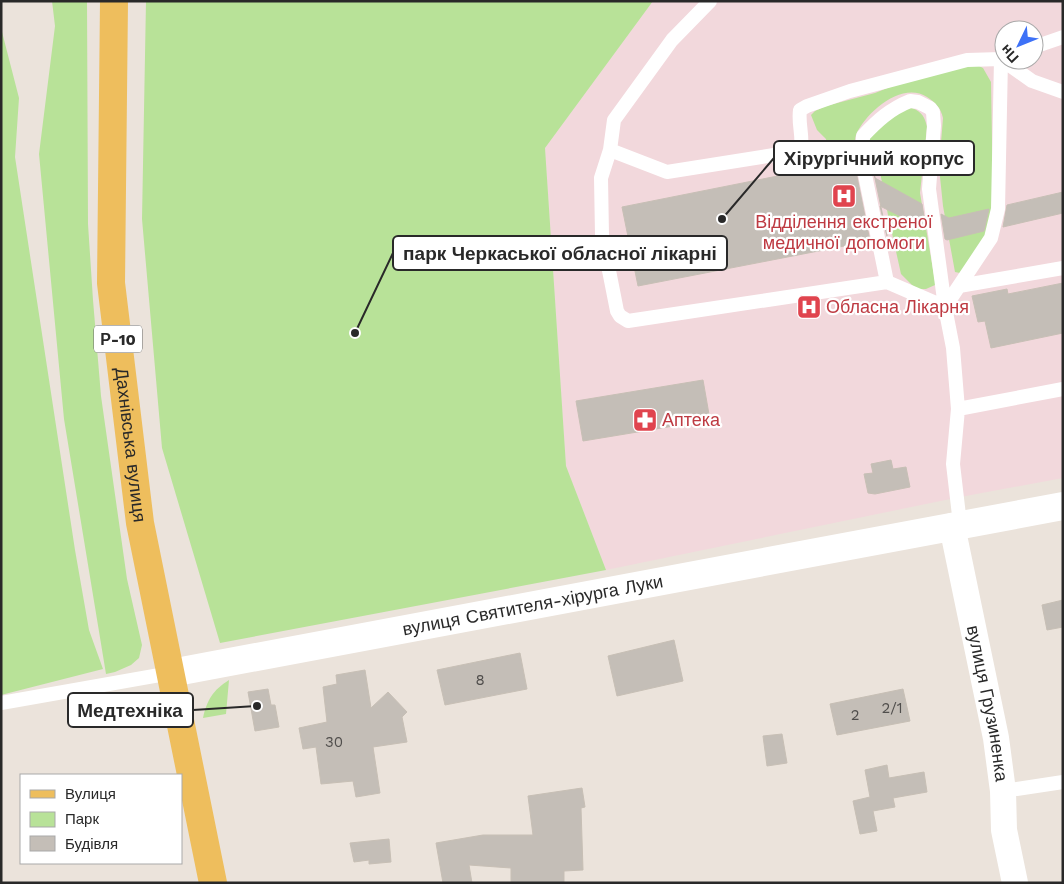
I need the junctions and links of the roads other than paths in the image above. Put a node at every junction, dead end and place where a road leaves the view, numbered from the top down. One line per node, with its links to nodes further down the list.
1 (114, 1): 18 (main road, Дахнівська вулиця / Р-10)
2 (710, 1): 9 (lane)
3 (1063, 37): 4 (lane)
4 (1044, 44)
5 (994, 59): 9 (lane)
6 (1002, 70): 12 (lane)
7 (1017, 70): 8 (lane)
8 (1063, 92)
9 (610, 150): 11 (lane)
10 (1063, 268): 12 (lane)
11 (887, 282): 13 (lane); 13 (lane)
12 (959, 286): 13 (lane)
13 (946, 307): 15 (lane)
14 (1063, 389): 15 (lane)
15 (958, 410): 17 (lane)
16 (1063, 506): 17 (street, вулиця Святителя-хірурга Луки)
17 (956, 525): 18 (street, вулиця Святителя-хірурга Луки); 21 (street, вулиця Грузиненка)
18 (171, 673): 19 (lane, вулиця Святителя-хірурга Луки); 22 (main road, Дахнівська вулиця / Р-10)
19 (1, 703)
20 (1063, 782): 21 (lane)
21 (1003, 791): 23 (street, вулиця Грузиненка)
22 (213, 883)
23 (1014, 883)

